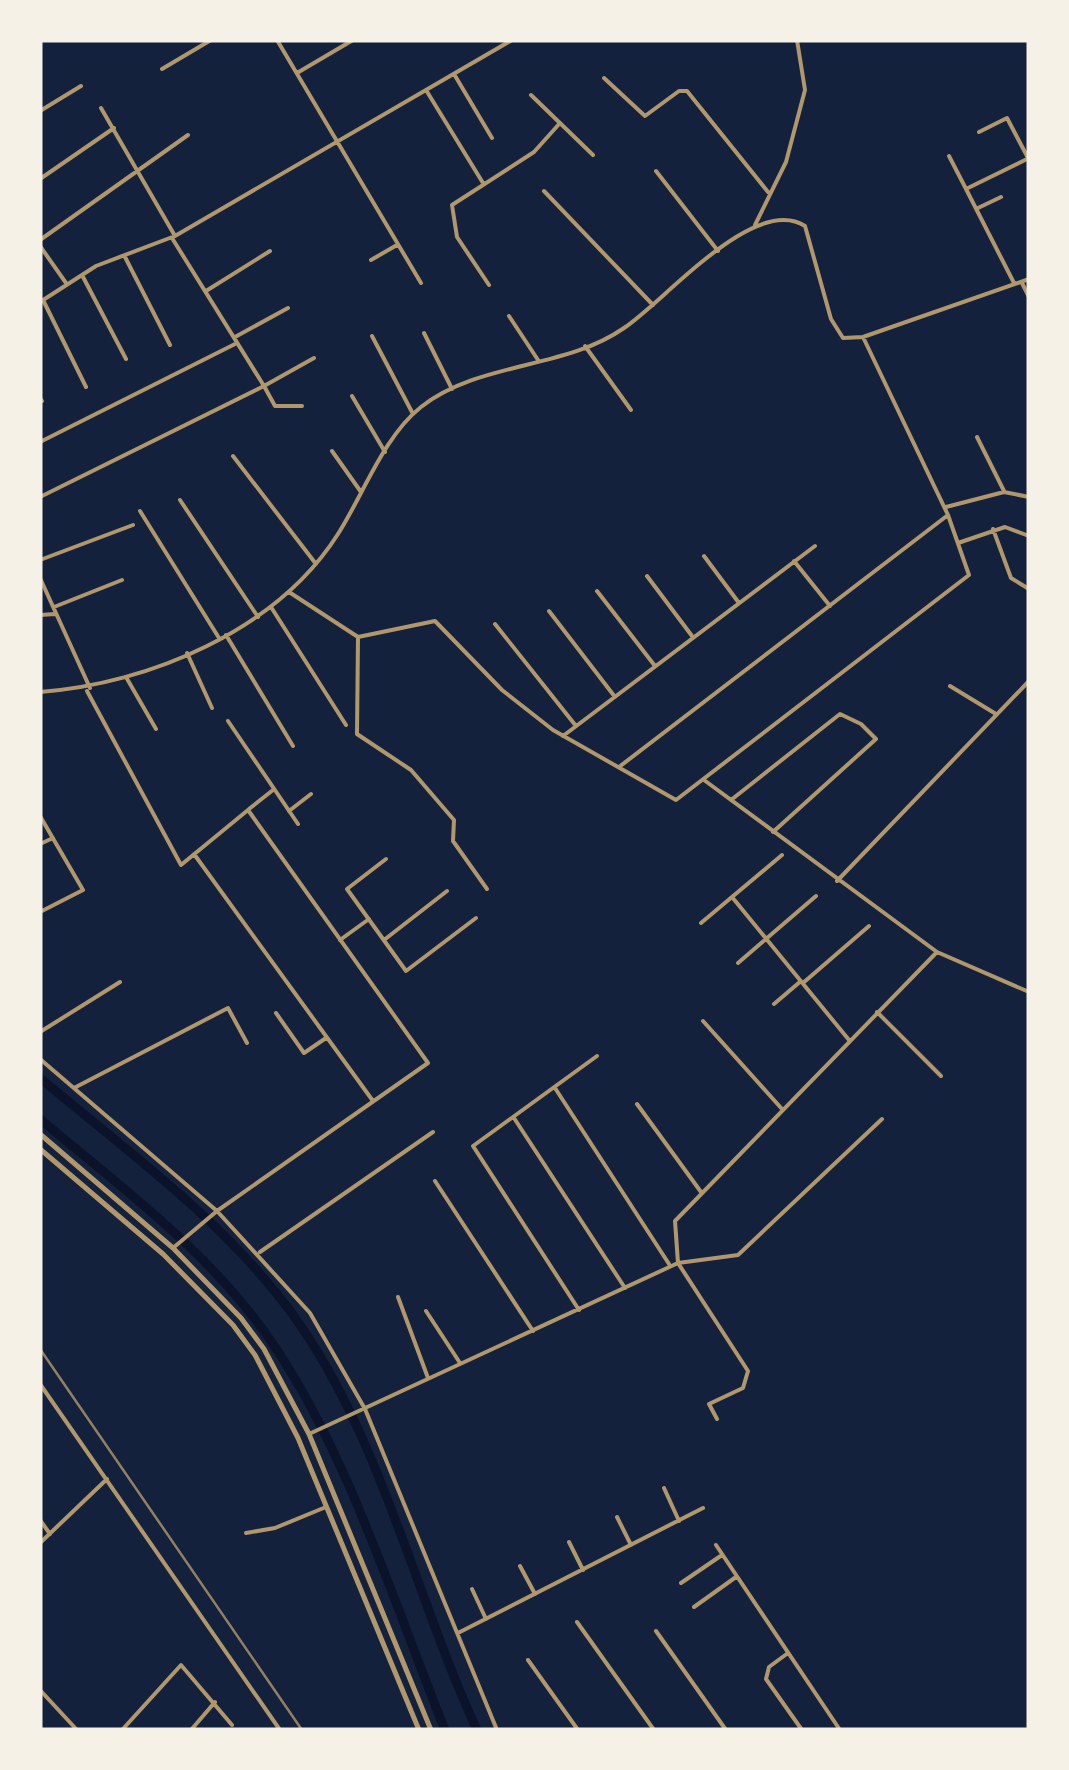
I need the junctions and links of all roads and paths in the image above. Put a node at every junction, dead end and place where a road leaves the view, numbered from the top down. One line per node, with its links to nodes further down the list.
1 (211, 40): 6 (street)
2 (276, 40): 7 (street)
3 (354, 40): 7 (street)
4 (512, 40): 8 (street)
5 (797, 40): 30 (street)
6 (162, 69)
7 (297, 73): 20 (street)
8 (454, 74): 11 (street); 19 (street)
9 (604, 78): 30 (street)
10 (81, 86): 14 (street)
11 (426, 90): 20 (street); 27 (street)
12 (531, 95): 15 (street)
13 (101, 108): 16 (street)
14 (40, 110)
15 (560, 124): 21 (street); 27 (street)
16 (114, 128): 24 (street); 26 (street)
17 (979, 132): 23 (street)
18 (188, 135): 24 (street)
19 (492, 138)
20 (336, 141): 34 (street); 36 (street)
21 (593, 155)
22 (949, 156): 28 (street)
23 (1029, 158): 28 (street)
24 (138, 168): 34 (street); 35 (street)
25 (656, 171): 37 (street)
26 (40, 178)
27 (483, 183): 46 (street)
28 (966, 190): 32 (street)
29 (544, 191): 50 (street)
30 (768, 192): 33 (street)
31 (1001, 197): 32 (street)
32 (976, 209): 44 (street)
33 (755, 224): 37 (street); 55 (street)
34 (173, 237): 39 (street); 47 (street)
35 (40, 243): 45 (street)
36 (396, 245): 40 (street); 43 (street)
37 (718, 251): 50 (street)
38 (270, 252): 47 (street)
39 (125, 256): 41 (street); 57 (street)
40 (371, 260)
41 (82, 274): 45 (street); 60 (street)
42 (1029, 279): 44 (street)
43 (421, 283)
44 (1018, 283): 48 (street); 55 (street)
45 (66, 284): 49 (street)
46 (489, 285)
47 (204, 292): 56 (street)
48 (1029, 296)
49 (42, 301): 63 (street)
50 (654, 305): 58 (street)
51 (288, 308): 56 (street)
52 (509, 316): 61 (street)
53 (424, 333): 64 (street)
54 (372, 336): 68 (street)
55 (863, 337): 79 (street)
56 (237, 340): 62 (street); 70 (street)
57 (170, 346)
58 (585, 346): 61 (street); 67 (street)
59 (314, 358): 62 (street)
60 (126, 359)
61 (538, 360): 64 (street)
62 (264, 386): 66 (street); 77 (street)
63 (86, 387)
64 (452, 389): 68 (street)
65 (352, 396): 72 (street)
66 (302, 406)
67 (631, 410)
68 (412, 414): 72 (street)
69 (976, 437): 74 (street)
70 (40, 442)
71 (332, 451): 75 (street)
72 (386, 454): 75 (street)
73 (233, 456): 90 (street)
74 (1004, 492): 76 (street); 79 (street)
75 (362, 494): 90 (street)
76 (1029, 496)
77 (40, 497)
78 (180, 500): 104 (street)
79 (944, 507): 81 (street)
80 (140, 510): 108 (street)
81 (948, 516): 85 (street); 98 (street)
82 (133, 525): 88 (street)
83 (993, 529): 84 (street); 85 (street); 94 (street)
84 (1029, 536)
85 (958, 543): 127 (street)
86 (814, 546): 89 (street)
87 (704, 556): 97 (street)
88 (40, 560)
89 (794, 561): 97 (street); 98 (street)
90 (316, 564): 96 (street)
91 (647, 576): 109 (street)
92 (40, 578): 99 (street)
93 (122, 580): 99 (street)
94 (1029, 589)
95 (598, 591): 111 (street)
96 (289, 592): 100 (street); 107 (street)
97 (739, 603): 109 (street)
98 (830, 606): 126 (street)
99 (54, 607): 102 (street)
100 (271, 607): 104 (street); 121 (street)
101 (549, 611): 117 (street)
102 (57, 614): 103 (street); 115 (street)
103 (40, 615)
104 (258, 616): 106 (street)
105 (496, 624): 122 (street)
106 (226, 635): 108 (street); 125 (street)
107 (358, 637): 124 (street); 142 (street)
108 (219, 638): 110 (street)
109 (693, 638): 111 (street)
110 (186, 652): 112 (street); 118 (street)
111 (655, 666): 117 (street)
112 (126, 677): 115 (street); 123 (street)
113 (1029, 681): 119 (street)
114 (950, 686): 119 (street)
115 (88, 688): 116 (street); 138 (street)
116 (40, 692)
117 (615, 696): 122 (street)
118 (212, 708)
119 (996, 714): 141 (street)
120 (228, 721): 128 (street)
121 (346, 725)
122 (576, 726): 124 (street)
123 (156, 729)
124 (562, 736): 126 (street)
125 (293, 746)
126 (619, 767): 127 (street)
127 (703, 779): 130 (street)
128 (273, 790): 131 (street); 132 (street)
129 (311, 794): 132 (street)
130 (732, 800): 135 (street); 135 (street)
131 (248, 810): 138 (street); 152 (street)
132 (289, 811): 134 (street)
133 (40, 816): 136 (street)
134 (298, 824)
135 (773, 832): 141 (street)
136 (54, 838): 137 (street); 146 (street)
137 (40, 844)
138 (194, 854): 164 (street)
139 (782, 854): 145 (street)
140 (386, 860): 148 (street)
141 (837, 880): 154 (street)
142 (487, 888)
143 (446, 892): 153 (street)
144 (816, 896): 151 (street)
145 (732, 897): 149 (street); 151 (street)
146 (40, 912)
147 (476, 918): 153 (street)
148 (368, 919): 152 (street); 153 (street)
149 (701, 923)
150 (869, 926): 157 (street)
151 (766, 939): 155 (street); 157 (street)
152 (340, 940): 172 (street)
153 (384, 940)
154 (938, 952): 158 (street); 161 (street)
155 (738, 963)
156 (120, 982): 163 (street)
157 (802, 982): 159 (street); 165 (street)
158 (1029, 992)
159 (774, 1004)
160 (276, 1012): 164 (street)
161 (878, 1012): 165 (street); 169 (street)
162 (703, 1021): 174 (street)
163 (40, 1032)
164 (326, 1038): 172 (street)
165 (850, 1040): 174 (street)
166 (247, 1043): 170 (street)
167 (597, 1056): 171 (street)
168 (40, 1058): 170 (street)
169 (941, 1076)
170 (74, 1088): 182 (street)
171 (554, 1088): 175 (street); 186 (street)
172 (372, 1102): 182 (street)
173 (637, 1104): 181 (street)
174 (782, 1109): 181 (street)
175 (514, 1118): 187 (street); 189 (street)
176 (882, 1118): 185 (street)
177 (433, 1132): 184 (street)
178 (40, 1134): 183 (street)
179 (40, 1149): 200 (street)
180 (435, 1181): 191 (street)
181 (702, 1192): 185 (street)
182 (218, 1211): 183 (street); 184 (street)
183 (172, 1248): 197 (street)
184 (259, 1253): 195 (street)
185 (678, 1263): 186 (street); 196 (street)
186 (670, 1266): 187 (street)
187 (624, 1288): 189 (street)
188 (398, 1297): 193 (street)
189 (579, 1310): 191 (street)
190 (426, 1311): 192 (street)
191 (532, 1331): 192 (street)
192 (460, 1363): 193 (street)
193 (428, 1378): 195 (street)
194 (40, 1384): 198 (street)
195 (365, 1409): 197 (street); 222 (street)
196 (717, 1419)
197 (310, 1434): 233 (street)
198 (107, 1479): 206 (street); 231 (street)
199 (664, 1488): 204 (street)
200 (326, 1507): 205 (street); 232 (street)
201 (703, 1508): 204 (street)
202 (617, 1517): 209 (street)
203 (40, 1520): 206 (street)
204 (678, 1521): 209 (street)
205 (246, 1533)
206 (50, 1534): 208 (street)
207 (569, 1542): 213 (street)
208 (40, 1543)
209 (631, 1545): 213 (street)
210 (716, 1545): 211 (street)
211 (722, 1555): 214 (street); 215 (street)
212 (520, 1566): 217 (street)
213 (583, 1570): 217 (street)
214 (736, 1577): 218 (street); 223 (street)
215 (681, 1583)
216 (472, 1590): 219 (street)
217 (535, 1594): 219 (street)
218 (694, 1607)
219 (486, 1619): 222 (street)
220 (577, 1622): 236 (street)
221 (656, 1631): 237 (street)
222 (456, 1634): 234 (street)
223 (788, 1653): 238 (street); 239 (street)
224 (528, 1660): 235 (street)
225 (40, 1690): 228 (street)
226 (215, 1702): 227 (street); 229 (street); 230 (street)
227 (232, 1725)
228 (77, 1730)
229 (122, 1730)
230 (190, 1730)
231 (280, 1730)
232 (419, 1730)
233 (431, 1730)
234 (496, 1730)
235 (578, 1730)
236 (654, 1730)
237 (726, 1730)
238 (802, 1730)
239 (840, 1730)

